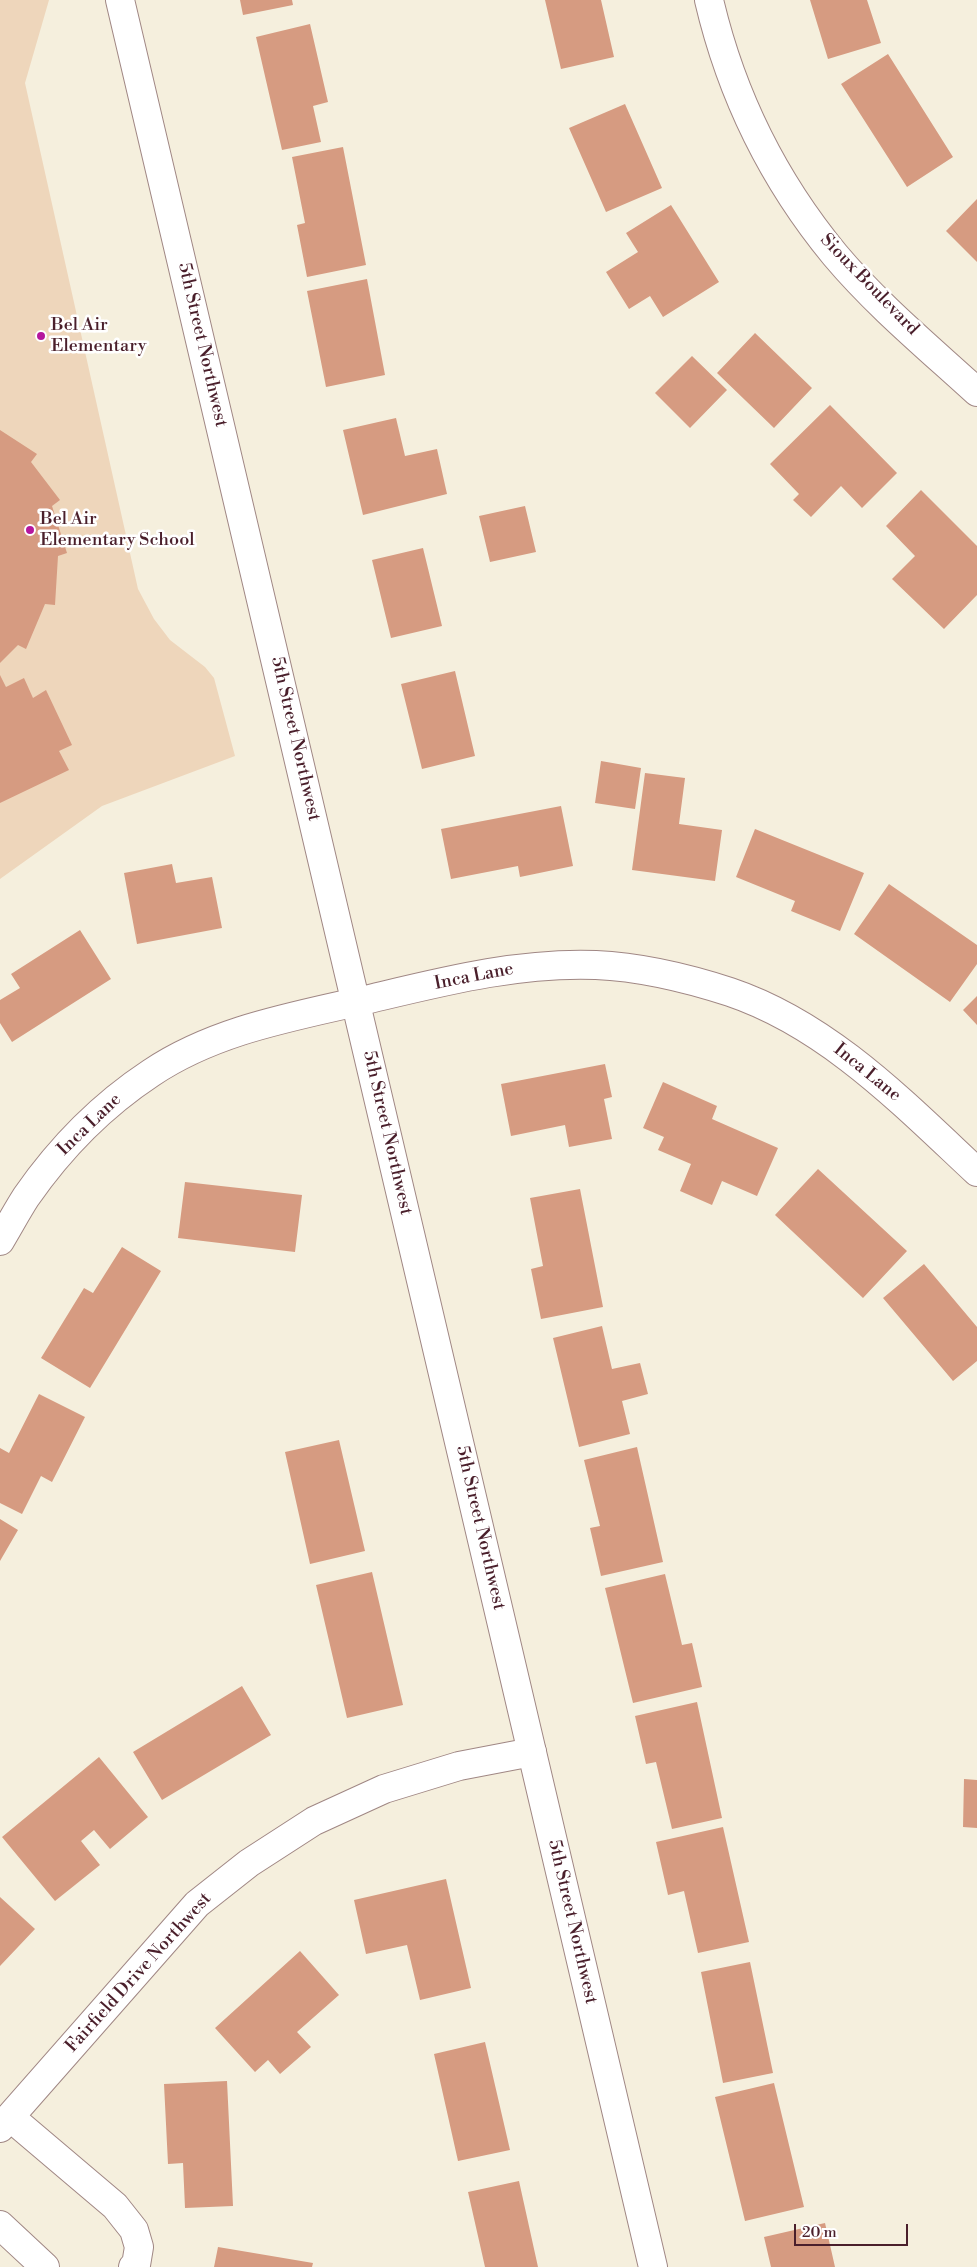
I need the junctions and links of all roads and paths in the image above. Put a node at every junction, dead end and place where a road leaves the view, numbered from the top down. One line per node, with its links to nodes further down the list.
1 (120, 0): 4 (street, 5th Street Northwest)
2 (709, 0): 3 (street, Sioux Boulevard)
3 (977, 392)
4 (356, 1002): 5 (street, Inca Lane); 6 (street, Inca Lane); 7 (street, 5th Street Northwest)
5 (977, 1172)
6 (0, 1241)
7 (532, 1752): 8 (street, Fairfield Drive Northwest); 12 (street, 5th Street Northwest)
8 (5, 2122): 11 (street, Fairfield Drive Northwest)
9 (0, 2224): 10 (street)
10 (45, 2267)
11 (133, 2267)
12 (653, 2267)

